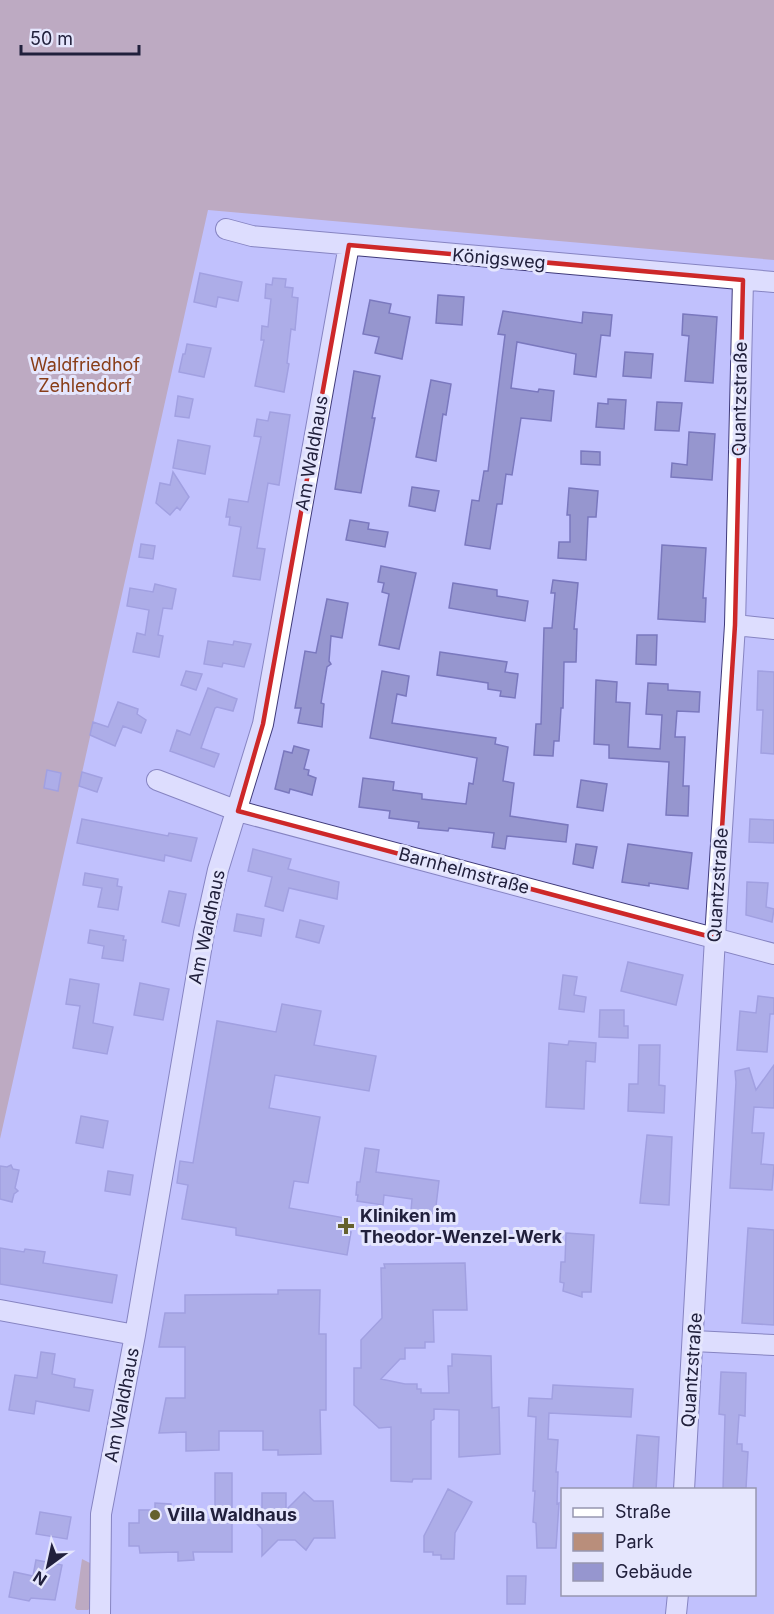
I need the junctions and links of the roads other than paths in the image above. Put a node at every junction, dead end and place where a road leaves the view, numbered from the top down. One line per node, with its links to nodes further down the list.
1 (226, 229): 2 (street, Königsweg)
2 (350, 245): 3 (street, Königsweg); 8 (street, Am Waldhaus)
3 (743, 280): 4 (street, Königsweg); 5 (street, Quantzstraße)
4 (774, 282)
5 (735, 625): 6 (street); 9 (street, Quantzstraße)
6 (774, 629)
7 (157, 780): 8 (street, Barnhelmstraße)
8 (237, 811): 9 (street, Barnhelmstraße); 12 (street, Am Waldhaus)
9 (715, 938): 10 (street, Barnhelmstraße); 13 (street, Quantzstraße)
10 (774, 954)
11 (0, 1310): 12 (street)
12 (135, 1335): 17 (street, Am Waldhaus)
13 (694, 1341): 14 (street); 15 (street, Quantzstraße)
14 (774, 1345)
15 (684, 1488)
16 (678, 1596): 18 (street)
17 (100, 1614)
18 (676, 1614)

